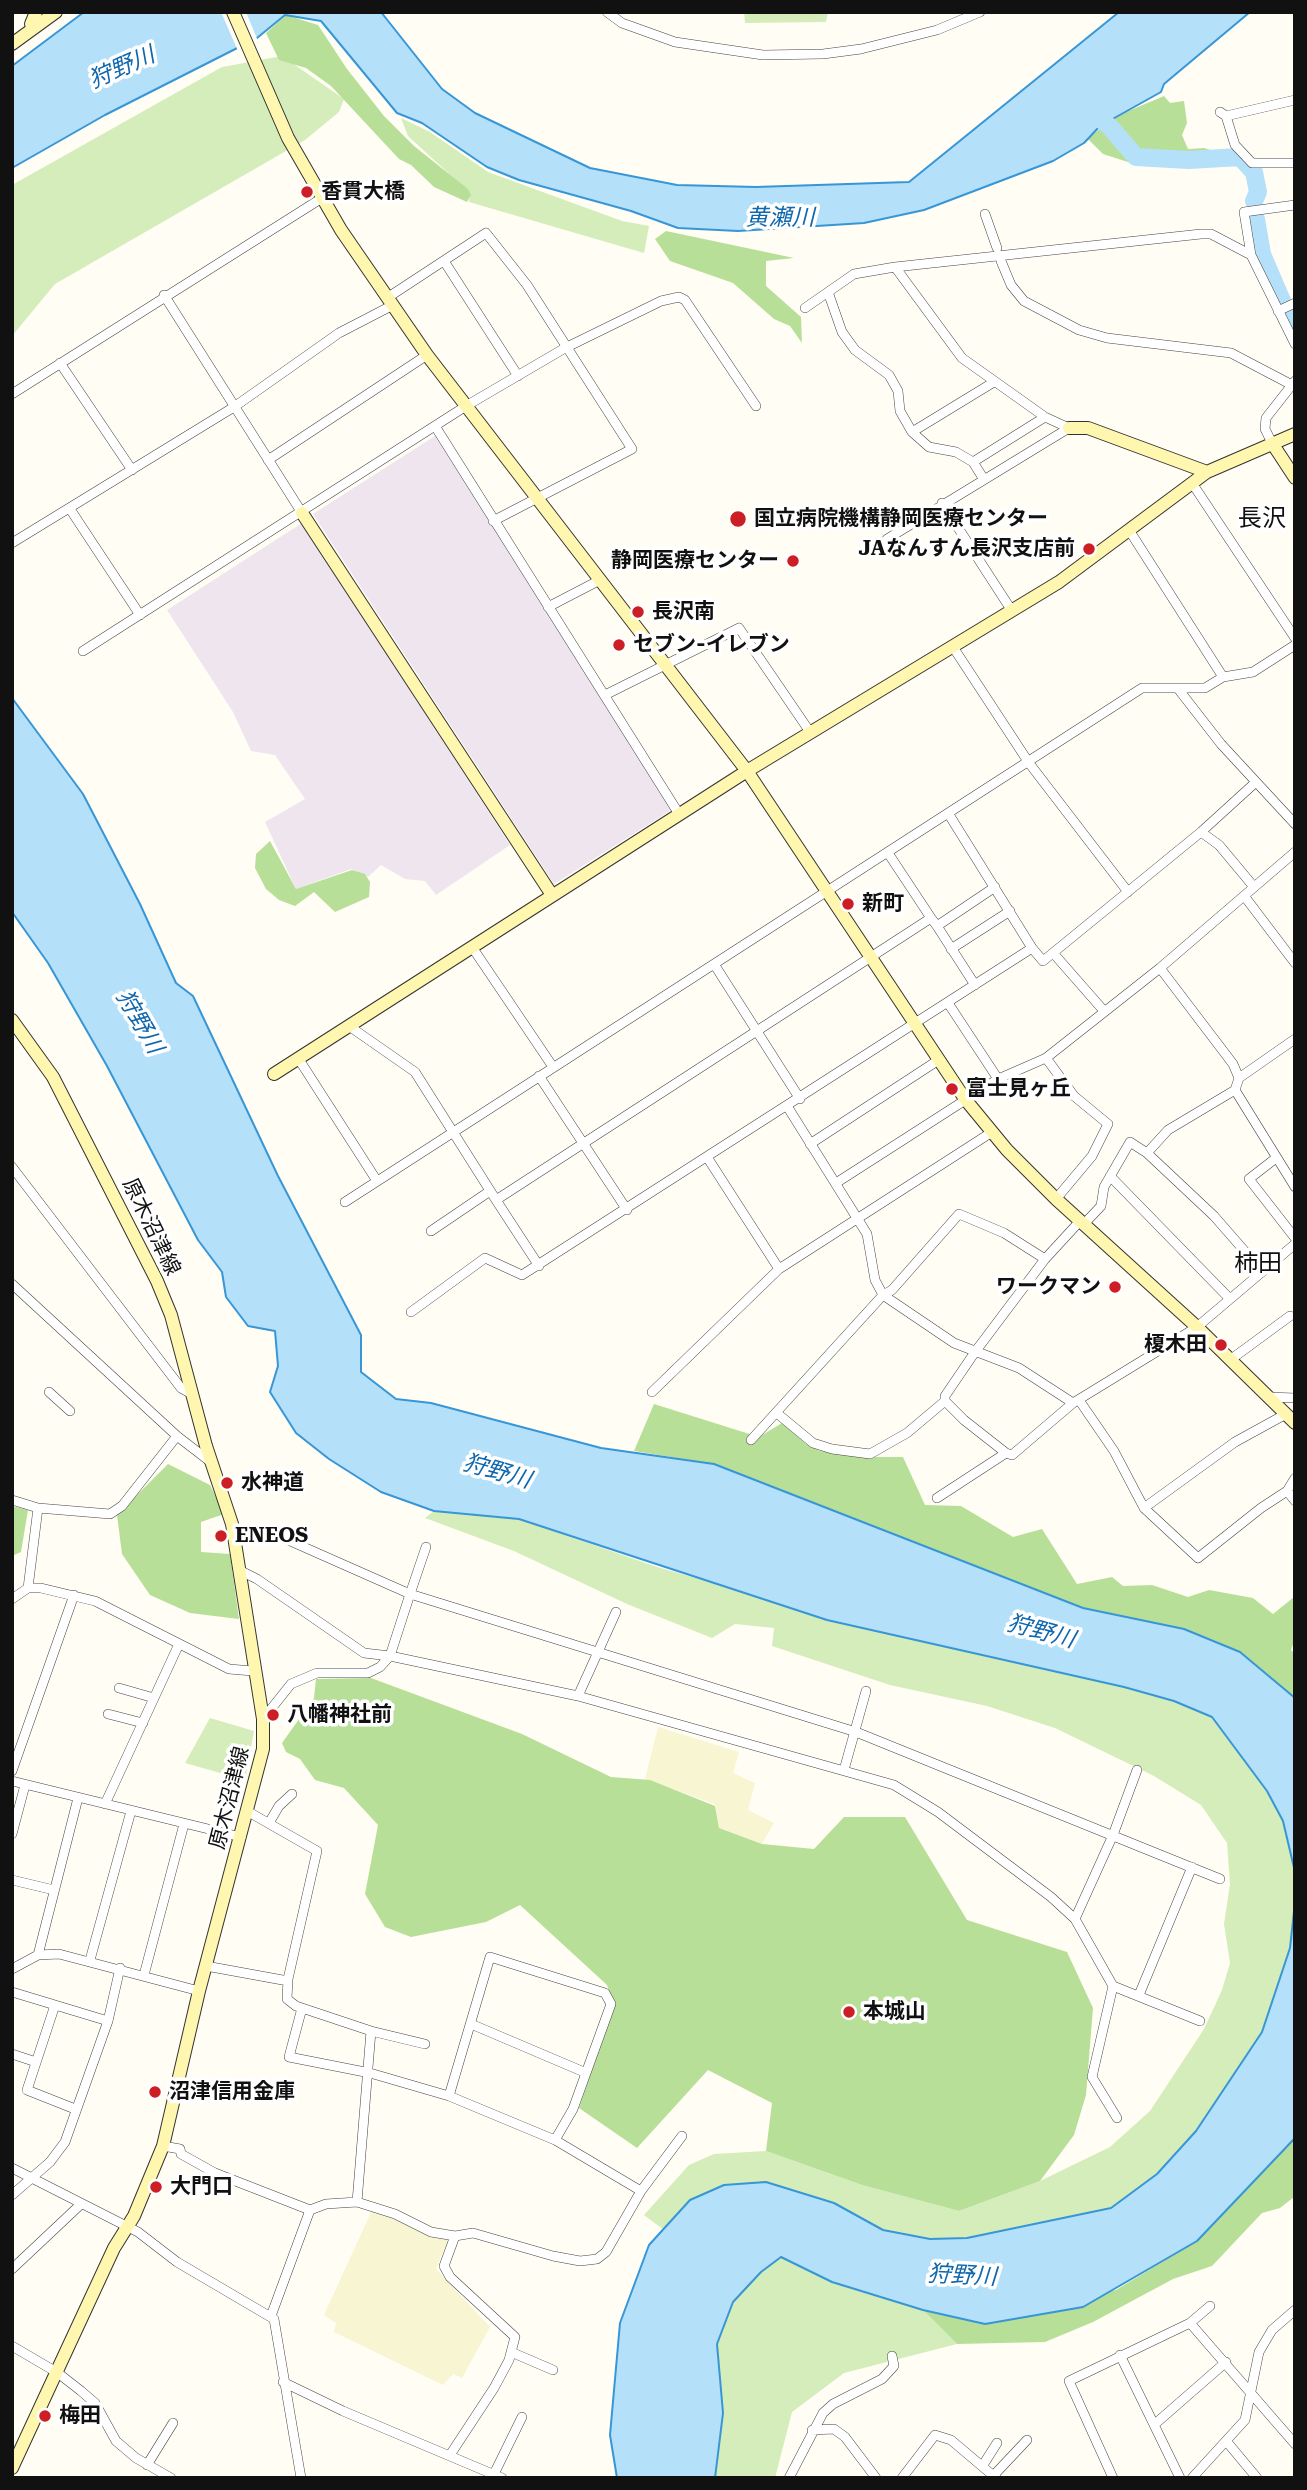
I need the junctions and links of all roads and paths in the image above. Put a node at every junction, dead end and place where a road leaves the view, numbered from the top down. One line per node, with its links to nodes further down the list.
1 (42, 12): 6 (street)
2 (56, 12): 7 (street)
3 (233, 12): 10 (street)
4 (607, 12): 5 (street)
5 (981, 12)
6 (33, 18): 7 (street)
7 (12, 44)
8 (1295, 100): 9 (street)
9 (1295, 163)
10 (322, 198): 19 (street); 20 (street)
11 (1295, 205): 14 (street)
12 (985, 214): 13 (street)
13 (997, 248)
14 (1251, 255): 17 (street); 23 (street)
15 (444, 261): 20 (street); 25 (street); 28 (street)
16 (1001, 261): 30 (street)
17 (895, 267): 18 (street); 29 (street)
18 (828, 292): 22 (street); 38 (street)
19 (164, 295): 27 (street); 34 (street)
20 (390, 301): 26 (street); 34 (street)
21 (1295, 303): 23 (street)
22 (805, 308)
23 (1278, 311): 24 (street)
24 (1295, 344)
25 (565, 348): 28 (street); 33 (street); 48 (street)
26 (427, 355): 32 (street); 41 (street)
27 (60, 363): 31 (street); 43 (street)
28 (518, 376): 32 (street)
29 (994, 382): 35 (street); 38 (street)
30 (1293, 383): 40 (street)
31 (12, 394)
32 (466, 406): 36 (street); 48 (street)
33 (756, 406)
34 (234, 407): 41 (street); 43 (street)
35 (1045, 417): 37 (street); 42 (street)
36 (435, 426): 51 (street); 52 (street)
37 (1069, 428): 44 (street); 45 (street)
38 (912, 432): 42 (street)
39 (1295, 434): 40 (street)
40 (1272, 443): 44 (street); 46 (street)
41 (268, 460): 51 (street)
42 (972, 462): 45 (street)
43 (132, 470): 50 (street)
44 (1207, 472): 47 (street)
45 (983, 478): 49 (street)
46 (1295, 478)
47 (1192, 483): 53 (street); 60 (street)
48 (534, 499): 52 (street); 56 (street)
49 (942, 503): 54 (street); 58 (street)
50 (70, 509): 55 (street); 59 (street)
51 (302, 513): 59 (street); 82 (street)
52 (493, 521): 57 (street)
53 (1129, 530): 58 (street); 65 (street)
54 (887, 539)
55 (12, 543)
56 (598, 581): 57 (street); 64 (street)
57 (548, 607): 67 (street)
58 (1012, 611): 62 (street)
59 (140, 615): 63 (street)
60 (1295, 638)
61 (1295, 645): 65 (street)
62 (953, 647): 68 (street); 69 (street)
63 (83, 651)
64 (665, 666): 67 (street); 68 (street); 70 (street)
65 (1223, 677): 66 (street)
66 (1179, 690): 69 (street); 71 (street)
67 (605, 695): 73 (street)
68 (810, 732): 70 (street)
69 (1029, 763): 72 (street); 80 (street)
70 (747, 771): 73 (street); 81 (street)
71 (1256, 782): 74 (street); 75 (street)
72 (948, 813): 77 (street); 78 (street)
73 (679, 814): 82 (street)
74 (1295, 824)
75 (1202, 832): 79 (street); 80 (street)
76 (1295, 852): 79 (street)
77 (888, 853): 81 (street); 85 (street)
78 (995, 887): 84 (street); 85 (street)
79 (1254, 887): 83 (street)
80 (1128, 892): 89 (street)
81 (826, 894): 90 (street); 91 (street)
82 (552, 895): 86 (street)
83 (1245, 897): 92 (street); 93 (street)
84 (1010, 911): 87 (street); 88 (street)
85 (934, 922): 88 (street); 90 (street)
86 (472, 947): 99 (street); 105 (street)
87 (1032, 948): 89 (street); 94 (street)
88 (951, 949): 94 (street)
89 (1054, 954): 96 (street)
90 (870, 959): 98 (street); 100 (street)
91 (714, 964): 100 (street); 105 (street)
92 (1295, 964)
93 (1160, 968): 96 (street); 108 (street)
94 (975, 985): 95 (street)
95 (948, 1003): 98 (street); 109 (street)
96 (1104, 1011): 103 (street)
97 (12, 1020): 149 (street, 原木沼津線)
98 (913, 1025): 104 (street); 111 (street)
99 (349, 1026): 102 (street); 115 (street)
100 (758, 1031): 111 (street); 116 (street)
101 (1295, 1039): 108 (street)
102 (298, 1058): 106 (street); 123 (street)
103 (1046, 1058): 109 (street); 127 (street)
104 (937, 1061): 112 (street); 117 (street)
105 (553, 1067): 107 (street)
106 (274, 1074)
107 (539, 1076): 115 (street); 116 (street)
108 (1239, 1078): 110 (street)
109 (998, 1079): 112 (street)
110 (1235, 1090): 118 (street); 120 (street)
111 (800, 1099): 113 (street)
112 (965, 1099): 114 (street); 124 (street)
113 (787, 1106): 117 (street); 119 (street)
114 (992, 1132): 127 (street); 130 (street)
115 (453, 1134): 123 (street); 126 (street)
116 (584, 1143): 126 (street); 129 (street)
117 (810, 1144): 124 (street)
118 (1147, 1153): 122 (street); 138 (street)
119 (707, 1157): 129 (street); 137 (street)
120 (1276, 1158): 125 (street); 133 (street)
121 (12, 1167): 149 (street)
122 (1110, 1176): 131 (street); 141 (street)
123 (377, 1181): 128 (street)
124 (836, 1183): 130 (street)
125 (1295, 1187)
126 (493, 1196): 132 (street); 136 (street)
127 (1056, 1199): 131 (street)
128 (345, 1202)
129 (627, 1210): 136 (street)
130 (858, 1220): 137 (street); 140 (street)
131 (1082, 1223): 135 (street); 144 (street)
132 (431, 1231)
133 (1295, 1238)
134 (1295, 1244): 138 (street)
135 (1045, 1259): 140 (street); 145 (street)
136 (538, 1266): 142 (street)
137 (779, 1269): 148 (street)
138 (1262, 1271): 141 (street)
139 (12, 1284): 157 (street)
140 (883, 1295): 145 (street); 155 (street)
141 (1230, 1299): 144 (street)
142 (411, 1312)
143 (1290, 1316): 146 (street)
144 (1197, 1328): 146 (street); 153 (street)
145 (975, 1352): 152 (street); 153 (street)
146 (1230, 1360): 150 (street)
147 (49, 1392): 154 (street)
148 (652, 1392)
149 (192, 1394): 160 (street, 原木沼津線)
150 (1269, 1397): 151 (street); 156 (street)
151 (1295, 1398)
152 (946, 1401): 155 (street); 159 (street)
153 (1076, 1402): 159 (street); 167 (street)
154 (71, 1411)
155 (778, 1414): 158 (street)
156 (1290, 1419): 167 (street)
157 (177, 1436): 160 (street); 166 (street)
158 (751, 1440)
159 (1006, 1453): 163 (street)
160 (214, 1464): 170 (street, 原木沼津線)
161 (1295, 1478): 162 (street)
162 (1287, 1491): 165 (street); 167 (street)
163 (937, 1498)
164 (12, 1500): 166 (street)
165 (1295, 1501)
166 (38, 1508): 171 (street)
167 (1144, 1508)
168 (263, 1529): 172 (street)
169 (426, 1547): 172 (street)
170 (239, 1570): 178 (street); 179 (street, 原木沼津線)
171 (28, 1588): 173 (street); 174 (street)
172 (410, 1594): 177 (street); 178 (street)
173 (75, 1595): 176 (street); 190 (street)
174 (12, 1599)
175 (616, 1612): 177 (street)
176 (178, 1644): 179 (street); 183 (street)
177 (598, 1652): 182 (street); 187 (street)
178 (390, 1657): 182 (street); 185 (street)
179 (253, 1671): 185 (street, 原木沼津線)
180 (119, 1688): 183 (street)
181 (866, 1692): 187 (street)
182 (578, 1696): 188 (street)
183 (154, 1698): 186 (street)
184 (108, 1714): 186 (street)
185 (263, 1719): 197 (street, 原木沼津線)
186 (143, 1723): 195 (street)
187 (856, 1731): 188 (street); 201 (street)
188 (844, 1770): 207 (street)
189 (1137, 1770): 201 (street)
190 (12, 1771)
191 (12, 1781): 192 (street)
192 (25, 1785): 194 (street); 200 (street)
193 (292, 1794): 199 (street)
194 (78, 1798): 195 (street); 206 (street)
195 (105, 1804): 196 (street)
196 (131, 1811): 198 (street); 209 (street)
197 (247, 1811): 199 (street); 202 (street, 原木沼津線)
198 (184, 1824): 202 (street); 213 (street)
199 (269, 1824): 214 (street)
200 (12, 1834)
201 (1113, 1835): 203 (street); 207 (street)
202 (241, 1838): 210 (street, 原木沼津線)
203 (1192, 1867): 204 (street); 218 (street)
204 (1220, 1879)
205 (12, 1880): 206 (street)
206 (54, 1890): 208 (street)
207 (1075, 1919): 215 (street)
208 (38, 1955): 209 (street); 212 (street)
209 (90, 1960): 211 (street)
210 (206, 1966): 214 (street); 216 (street, 原木沼津線)
211 (120, 1968): 213 (street); 221 (street)
212 (12, 1969)
213 (144, 1975): 216 (street)
214 (288, 1981): 220 (street)
215 (1113, 1986): 218 (street); 232 (street)
216 (199, 1991): 235 (street, 原木沼津線)
217 (12, 1992): 219 (street)
218 (1139, 1994): 222 (street)
219 (55, 2005): 221 (street); 227 (street)
220 (302, 2008): 224 (street); 229 (street)
221 (108, 2021): 231 (street)
222 (1200, 2021)
223 (471, 2024): 228 (street); 228 (street); 230 (street)
224 (371, 2031): 225 (street); 229 (street)
225 (425, 2045)
226 (12, 2054): 227 (street)
227 (36, 2062): 231 (street)
228 (584, 2072): 234 (street)
229 (370, 2073): 230 (street); 240 (street)
230 (449, 2096): 234 (street)
231 (75, 2109): 237 (street)
232 (1117, 2118)
233 (682, 2136): 238 (street)
234 (555, 2140): 238 (street)
235 (163, 2146): 242 (street); 243 (street, 原木沼津線)
236 (12, 2168): 237 (street)
237 (29, 2179): 239 (street); 241 (street)
238 (640, 2191): 244 (street)
239 (12, 2195)
240 (357, 2202): 242 (street); 244 (street)
241 (80, 2205): 243 (street); 245 (street)
242 (310, 2210): 248 (street)
243 (129, 2227): 248 (street); 256 (street, 原木沼津線)
244 (455, 2236): 251 (street)
245 (12, 2269)
246 (1210, 2306): 249 (street)
247 (1295, 2310): 258 (street)
248 (271, 2316): 257 (street)
249 (1190, 2323): 252 (street); 254 (street)
250 (12, 2346): 256 (street)
251 (511, 2352): 255 (street); 267 (street)
252 (1120, 2355): 261 (street); 278 (street)
253 (892, 2356): 262 (street)
254 (1226, 2362): 258 (street); 261 (street)
255 (553, 2370)
256 (58, 2373): 268 (street); 270 (street, 原木沼津線)
257 (283, 2382): 267 (street); 274 (street)
258 (1252, 2391): 263 (street); 266 (street)
259 (522, 2417): 271 (street)
260 (173, 2423): 268 (street)
261 (1155, 2424): 279 (street)
262 (812, 2430): 275 (street); 276 (street)
263 (1293, 2439)
264 (1027, 2440): 273 (street)
265 (997, 2442): 269 (street)
266 (1227, 2442): 280 (street); 281 (street)
267 (450, 2455): 271 (street)
268 (147, 2465): 272 (street)
269 (983, 2465): 273 (street); 277 (street)
270 (12, 2468)
271 (498, 2476)
272 (168, 2477)
273 (995, 2477)
274 (301, 2478)
275 (789, 2478)
276 (876, 2478)
277 (902, 2478)
278 (1113, 2478)
279 (1180, 2478)
280 (1193, 2478)
281 (1257, 2478)

